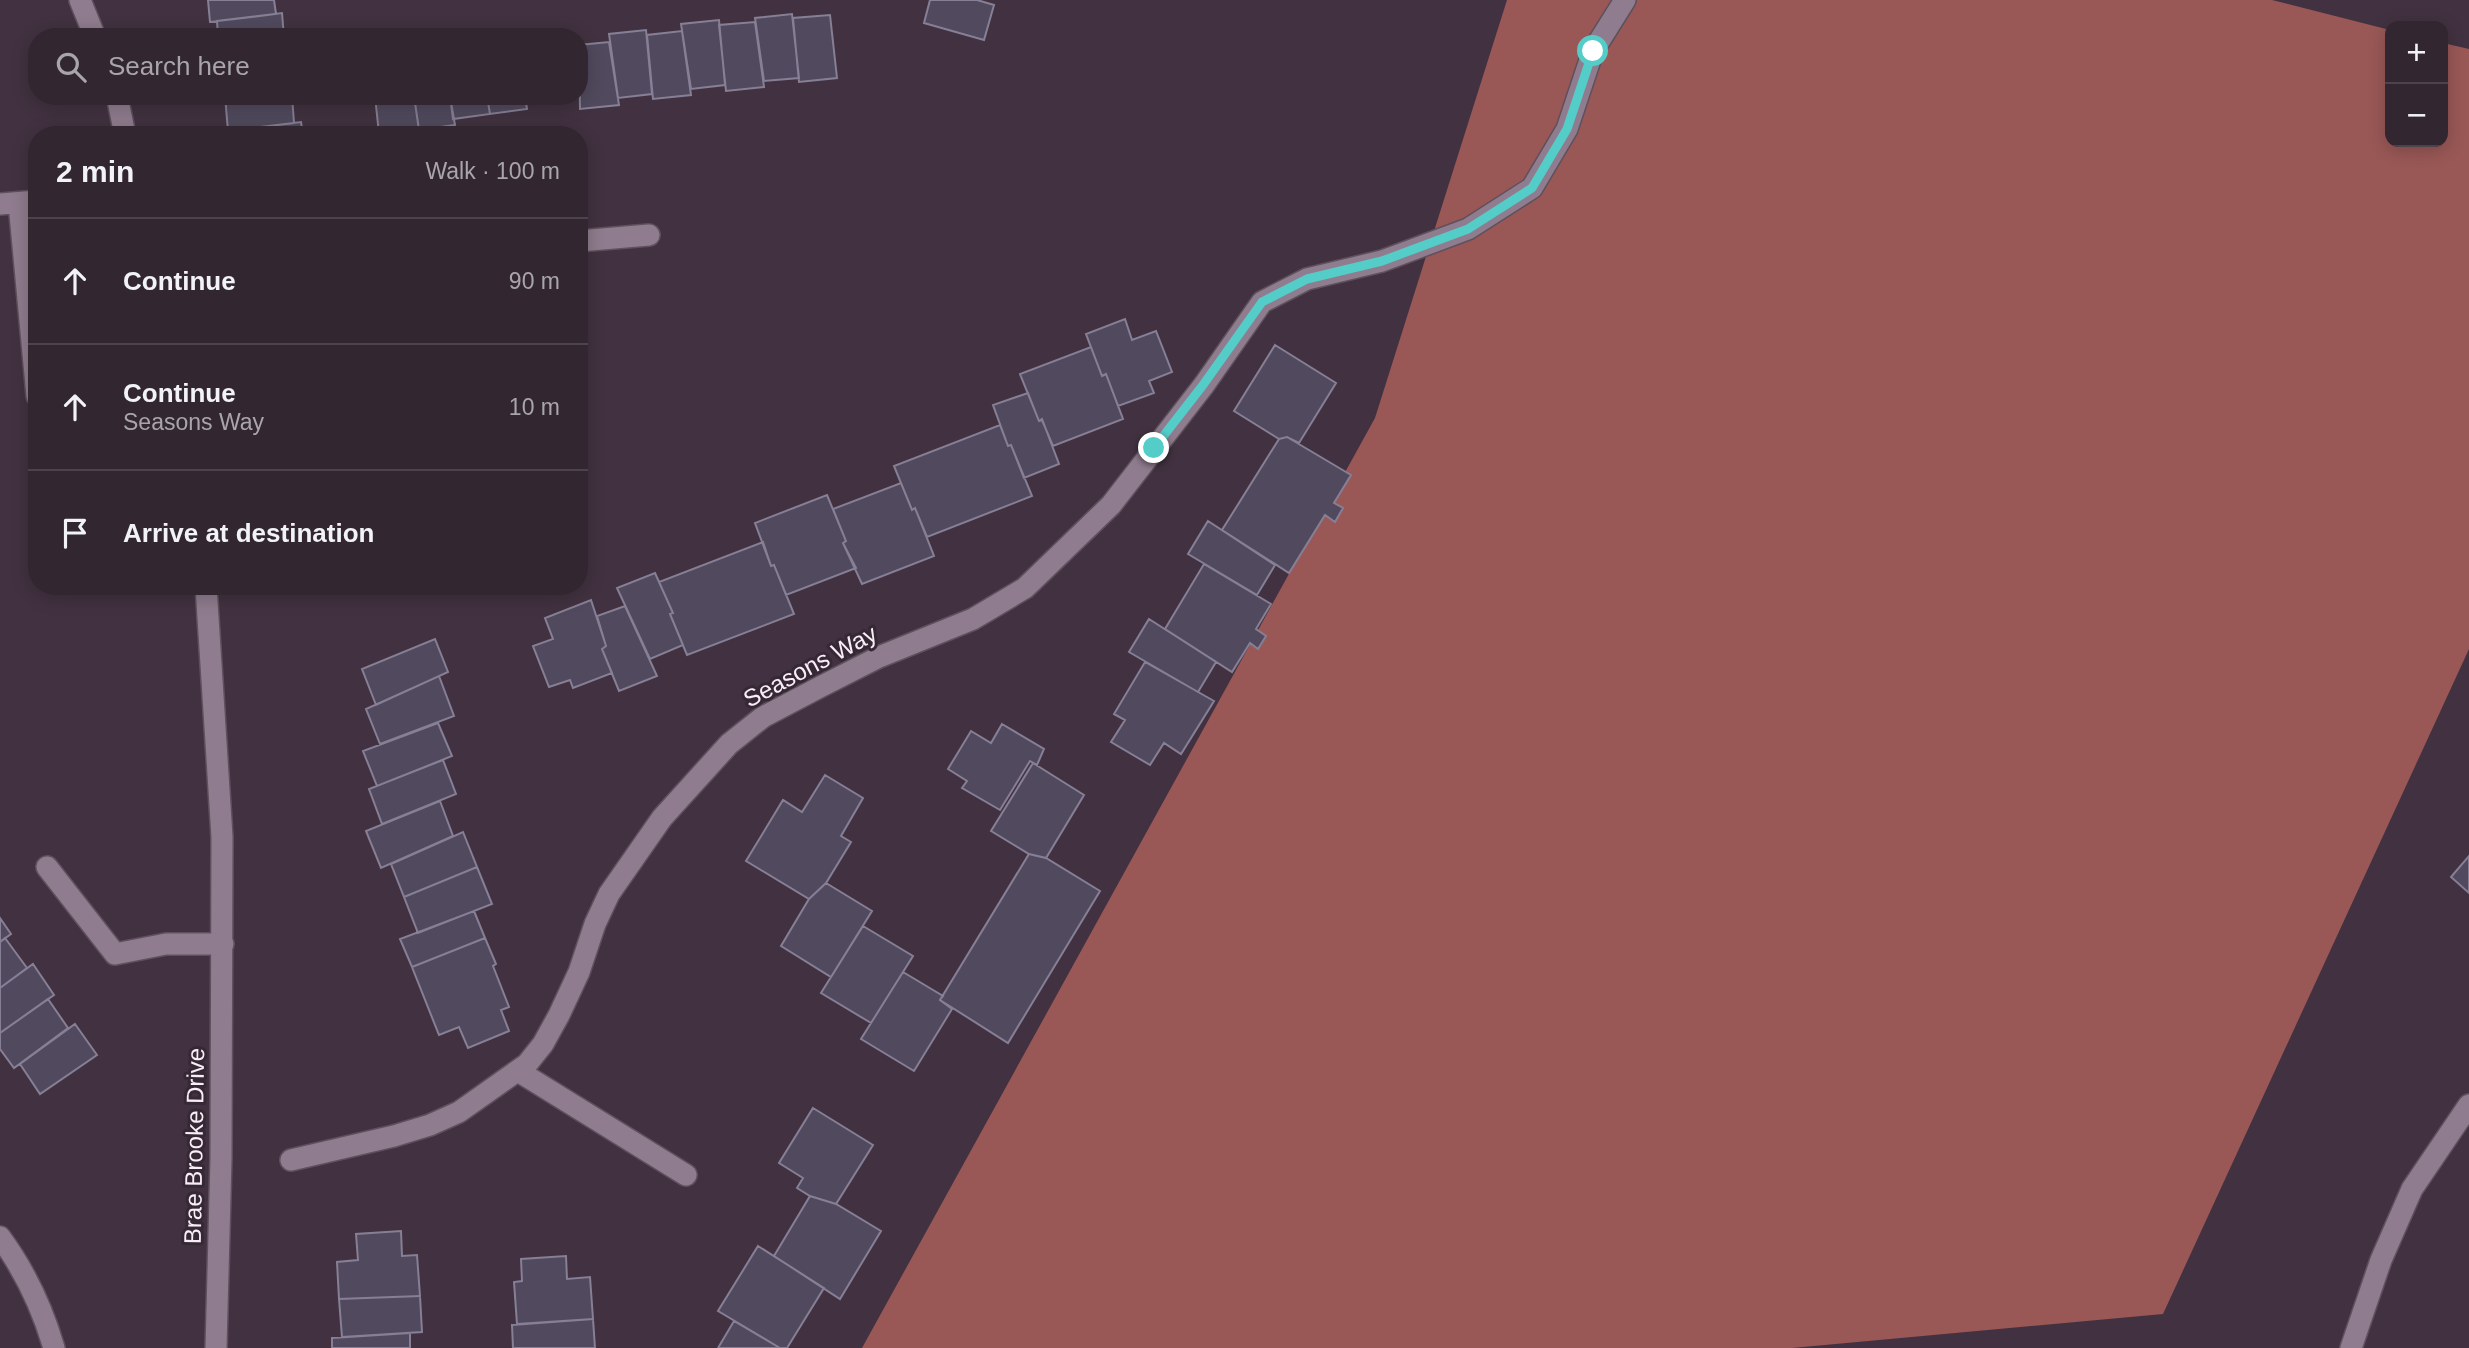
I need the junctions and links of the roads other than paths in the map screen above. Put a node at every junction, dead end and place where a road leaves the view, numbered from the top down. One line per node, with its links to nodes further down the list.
1 (80, 0): 3 (street)
2 (1625, 0): 13 (street, Seasons Way)
3 (91, 28)
4 (119, 105): 5 (street)
5 (123, 126)
6 (19, 203): 9 (street)
7 (649, 235): 8 (street)
8 (588, 240)
9 (28, 300)
10 (207, 595): 12 (street, Brae Brooke Drive)
11 (47, 867): 12 (street)
12 (223, 944): 19 (street, Brae Brooke Drive)
13 (518, 1071): 15 (street, Seasons Way); 16 (street)
14 (2469, 1105): 20 (street)
15 (290, 1160)
16 (686, 1175)
17 (0, 1237): 18 (street)
18 (54, 1348)
19 (216, 1348)
20 (2351, 1348)

